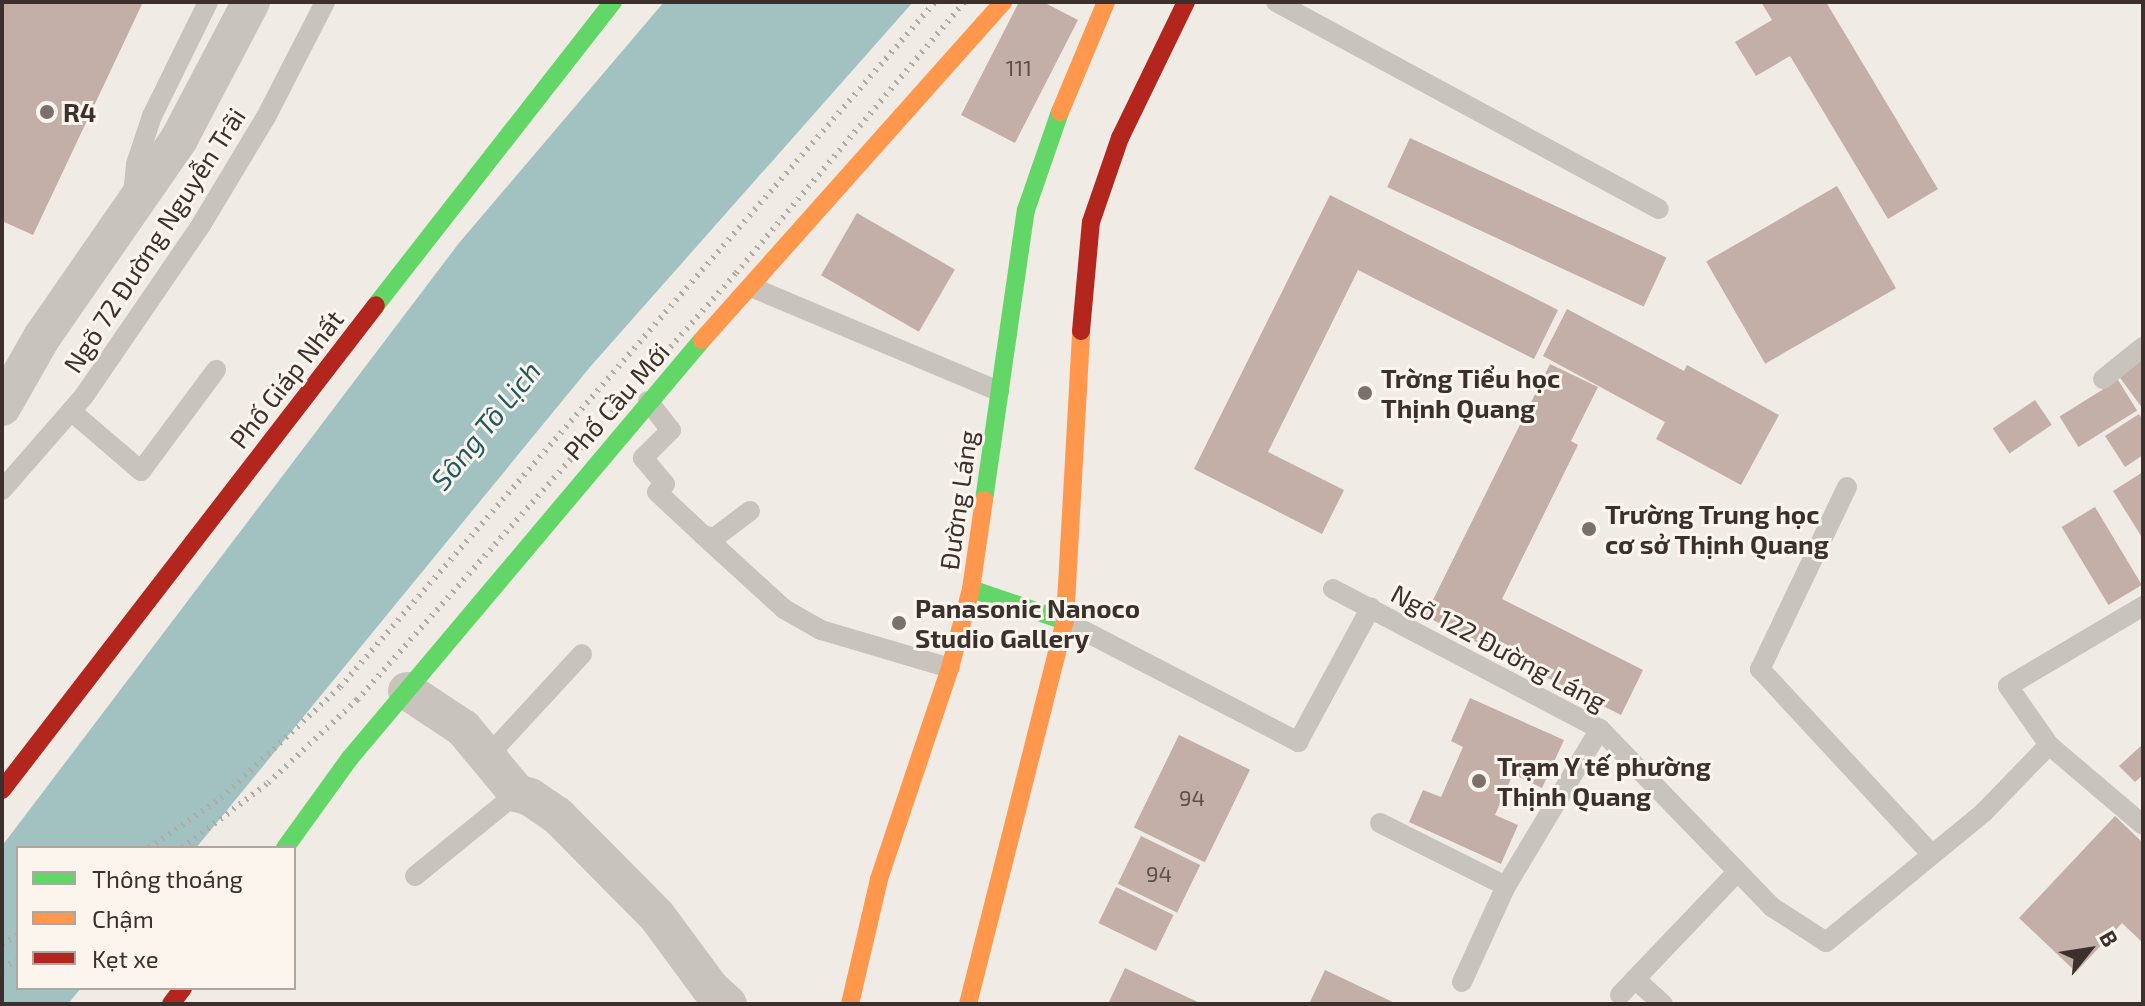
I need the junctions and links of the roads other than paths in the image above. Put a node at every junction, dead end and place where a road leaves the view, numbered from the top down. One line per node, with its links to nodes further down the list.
1 (208, 2): 10 (lane)
2 (251, 2): 10 (street)
3 (325, 2): 20 (lane, Ngõ 72 Đường Nguyễn Trãi)
4 (613, 2): 36 (main road, Phố Giáp Nhất)
5 (1003, 2): 11 (main road, Phố Cầu Mới)
6 (1106, 2): 17 (main road, Đường Láng)
7 (1186, 2): 29 (main road)
8 (1276, 2): 9 (lane)
9 (1659, 209)
10 (132, 210): 12 (street)
11 (751, 287): 17 (lane); 18 (main road, Phố Cầu Mới)
12 (42, 337): 14 (street); 19 (street)
13 (2143, 347): 16 (lane)
14 (2, 349)
15 (216, 370): 20 (lane)
16 (2103, 379)
17 (999, 391): 25 (main road, Đường Láng)
18 (648, 401): 24 (lane); 32 (main road, Phố Cầu Mới)
19 (2, 407)
20 (71, 411): 22 (lane, Ngõ 72 Đường Nguyễn Trãi)
21 (1847, 487): 41 (lane)
22 (2, 490)
23 (750, 511): 24 (lane)
24 (703, 535): 31 (lane)
25 (971, 589): 29 (main road); 31 (main road, Đường Láng)
26 (1333, 589): 28 (lane)
27 (2143, 606): 34 (lane)
28 (1371, 607): 29 (lane, Ngõ 122 Đường Láng); 33 (lane, Ngõ 122 Đường Láng)
29 (1065, 621): 50 (main road)
30 (582, 654): 35 (lane)
31 (950, 668): 49 (main road, Đường Láng)
32 (407, 691): 35 (street); 40 (main road, Phố Cầu Mới)
33 (1600, 729): 42 (lane, Ngõ 122 Đường Láng); 44 (lane)
34 (2049, 745): 39 (lane); 41 (lane, Ngõ 122 Đường Láng)
35 (487, 757): 37 (street)
36 (2, 790)
37 (517, 793): 43 (lane); 48 (street)
38 (1380, 823): 44 (lane)
39 (2143, 825)
40 (286, 846)
41 (1932, 855): 42 (lane, Ngõ 122 Đường Láng)
42 (1736, 873): 45 (lane)
43 (415, 876)
44 (1506, 886): 46 (lane)
45 (1635, 979): 47 (lane); 51 (lane)
46 (1462, 982)
47 (1620, 995)
48 (728, 1004)
49 (850, 1004)
50 (968, 1004)
51 (1663, 1004)

